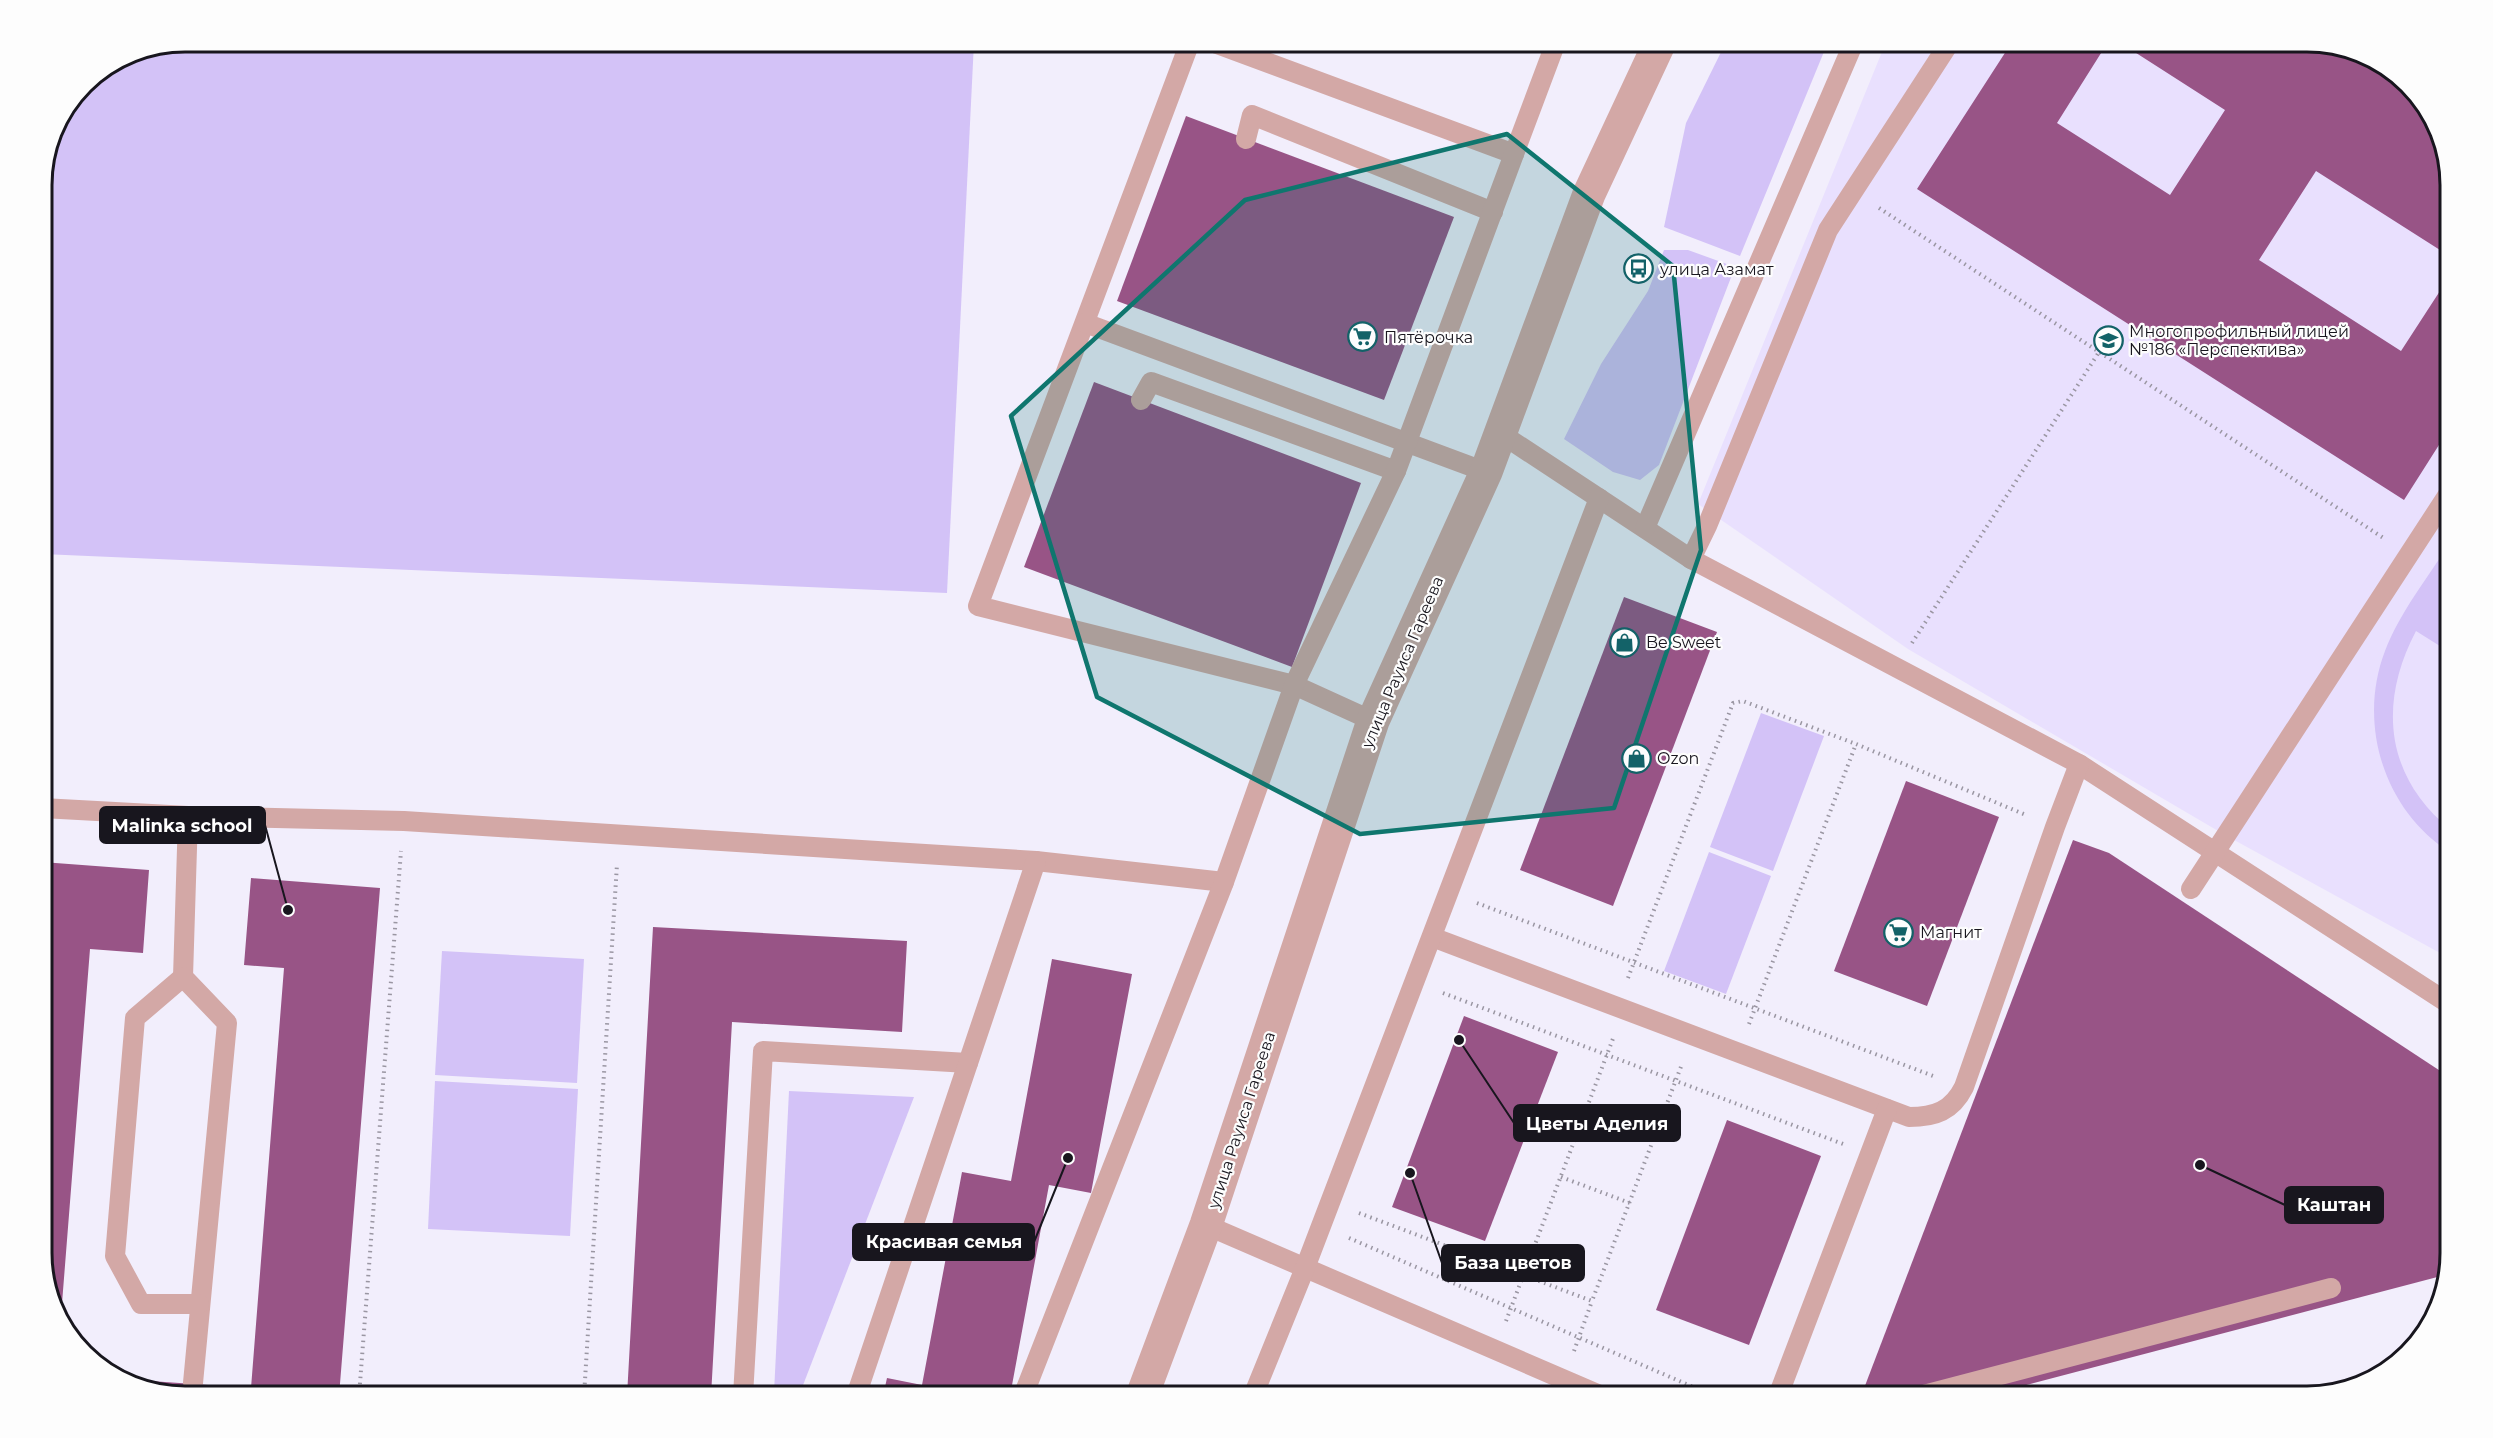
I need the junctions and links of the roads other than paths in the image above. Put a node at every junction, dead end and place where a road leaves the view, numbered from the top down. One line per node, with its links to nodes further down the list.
1 (1186, 52): 10 (lane)
2 (1239, 52): 8 (lane)
3 (1552, 52): 8 (lane)
4 (1655, 52): 12 (street, улица Рауиса Гареева)
5 (1850, 52): 18 (lane)
6 (1943, 52): 19 (lane)
7 (1246, 139): 9 (lane)
8 (1514, 154): 9 (lane)
9 (1493, 212): 13 (lane)
10 (1084, 323): 13 (lane); 20 (lane)
11 (1141, 400): 14 (lane)
12 (1500, 433): 15 (street, улица Рауиса Гареева); 16 (lane)
13 (1406, 443): 14 (lane); 15 (lane)
14 (1396, 471): 20 (lane)
15 (1486, 472): 21 (street, улица Рауиса Гареева)
16 (1599, 498): 18 (lane); 29 (lane)
17 (2440, 507): 25 (lane)
18 (1645, 528): 19 (lane)
19 (1691, 559): 22 (lane)
20 (1294, 685): 21 (lane); 27 (lane)
21 (1373, 721): 34 (street, улица Рауиса Гареева)
22 (2079, 764): 25 (lane); 33 (lane)
23 (53, 809): 24 (lane)
24 (188, 816): 26 (lane); 30 (lane)
25 (2214, 852): 28 (lane); 31 (lane)
26 (1036, 861): 27 (lane); 32 (lane)
27 (1224, 882): 41 (lane)
28 (2191, 889)
29 (1432, 937): 33 (lane); 35 (lane)
30 (183, 977): 37 (lane); 37 (lane)
31 (2440, 998)
32 (968, 1063): 39 (lane); 40 (lane)
33 (1887, 1109): 45 (lane)
34 (1206, 1225): 35 (lane); 42 (street, улица Рауиса Гареева)
35 (1305, 1268): 43 (lane); 44 (lane)
36 (2331, 1288): 46 (lane)
37 (199, 1304): 38 (lane)
38 (193, 1383)
39 (744, 1386)
40 (859, 1386)
41 (1027, 1386)
42 (1146, 1386)
43 (1257, 1386)
44 (1579, 1386)
45 (1782, 1386)
46 (1958, 1386)

